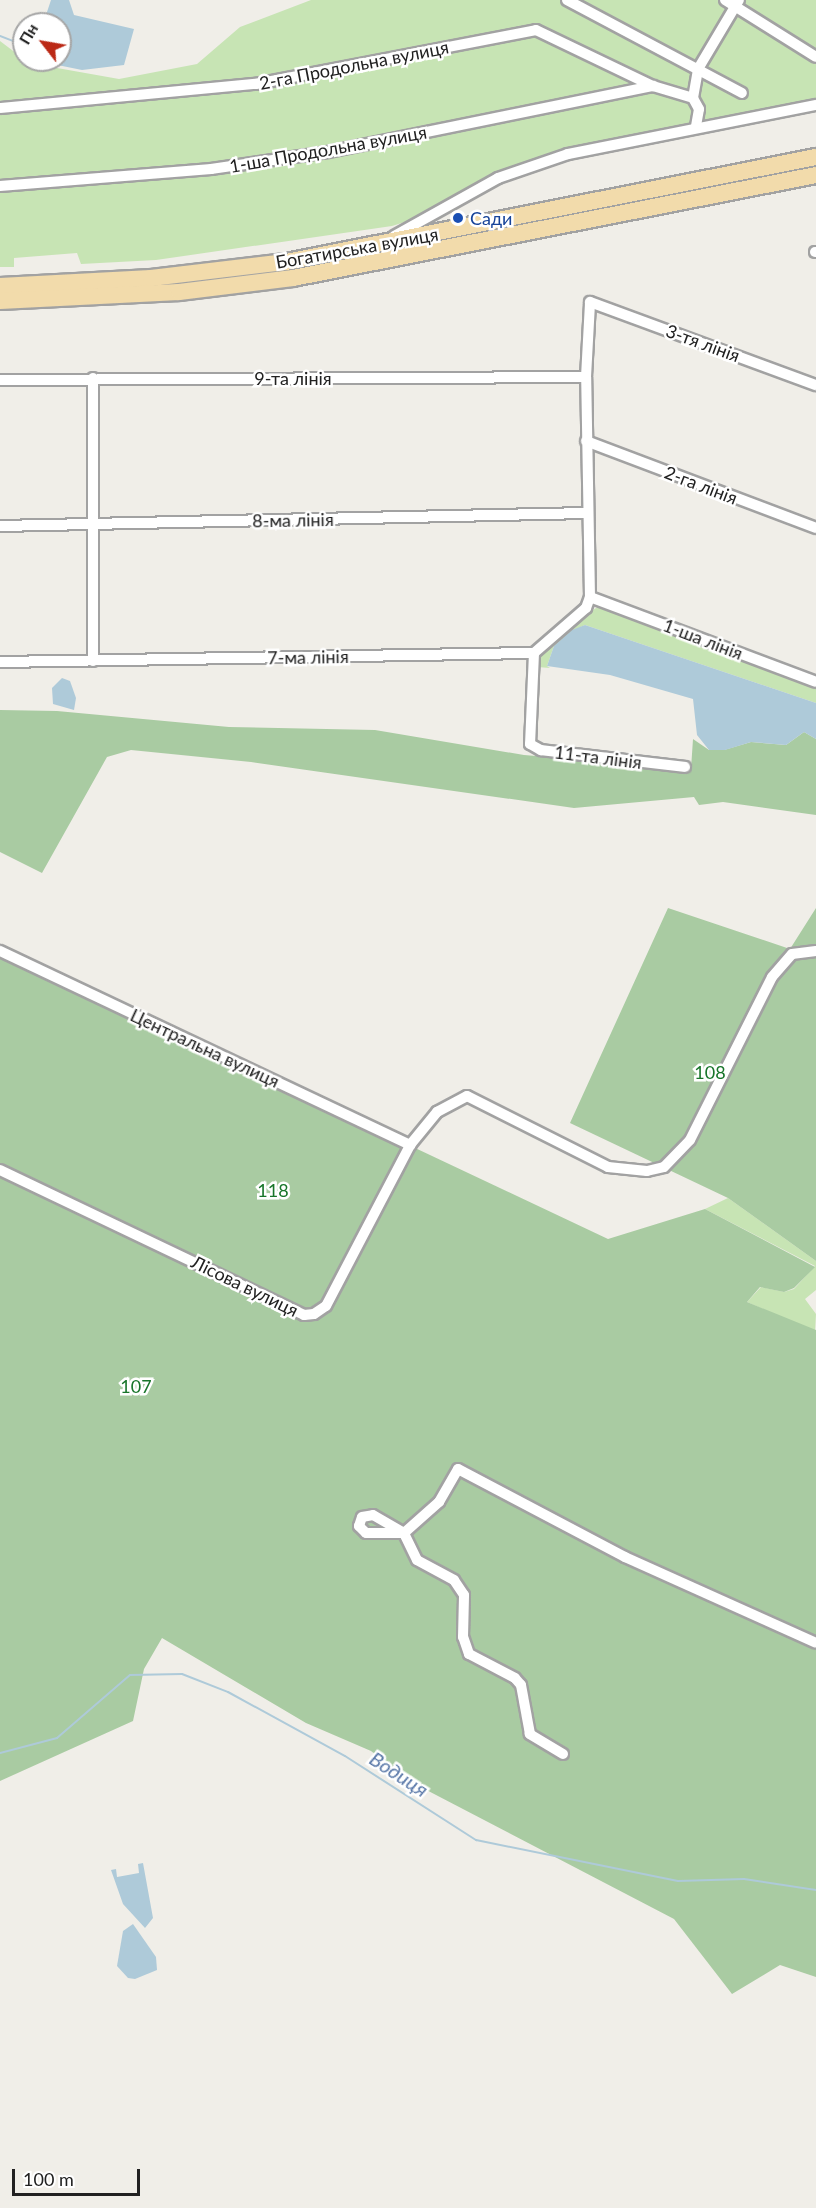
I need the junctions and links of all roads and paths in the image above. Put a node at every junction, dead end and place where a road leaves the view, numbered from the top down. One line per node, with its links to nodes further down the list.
1 (567, 0): 4 (street)
2 (733, 2): 3 (street); 4 (street)
3 (816, 57)
4 (698, 69): 6 (street); 7 (street)
5 (653, 86): 7 (street, 2-га Продольна вулиця); 9 (street, 2-га Продольна вулиця); 13 (street, 1-ша Продольна вулиця)
6 (742, 93)
7 (693, 98): 10 (street)
8 (816, 105): 10 (street)
9 (0, 108)
10 (696, 126): 14 (street)
11 (816, 157): 14 (main road, Богатирська вулиця)
12 (816, 175): 16 (main road, Богатирська вулиця)
13 (0, 186)
14 (376, 245): 15 (main road, Богатирська вулиця)
15 (0, 286)
16 (0, 301)
17 (586, 377): 18 (street, 9-та лінія); 20 (street, 3-тя лінія); 21 (street)
18 (93, 378): 19 (street, 9-та лінія); 23 (street)
19 (0, 380)
20 (816, 385)
21 (586, 441): 22 (street); 25 (street, 2-га лінія)
22 (587, 513): 23 (street, 8-ма лінія); 26 (street)
23 (92, 525): 24 (street, 8-ма лінія); 28 (street)
24 (0, 526)
25 (816, 528)
26 (590, 597): 27 (street); 30 (street, 1-ша лінія)
27 (534, 653): 28 (street, 7-ма лінія); 31 (street, 11-та лінія)
28 (93, 661): 29 (street, 7-ма лінія)
29 (0, 662)
30 (816, 682)
31 (686, 767)
32 (0, 951): 34 (street, Центральна вулиця)
33 (816, 951): 34 (street, Лісова вулиця)
34 (410, 1145): 35 (street, Лісова вулиця)
35 (0, 1170)
36 (816, 1643): 37 (street)
37 (563, 1754)

